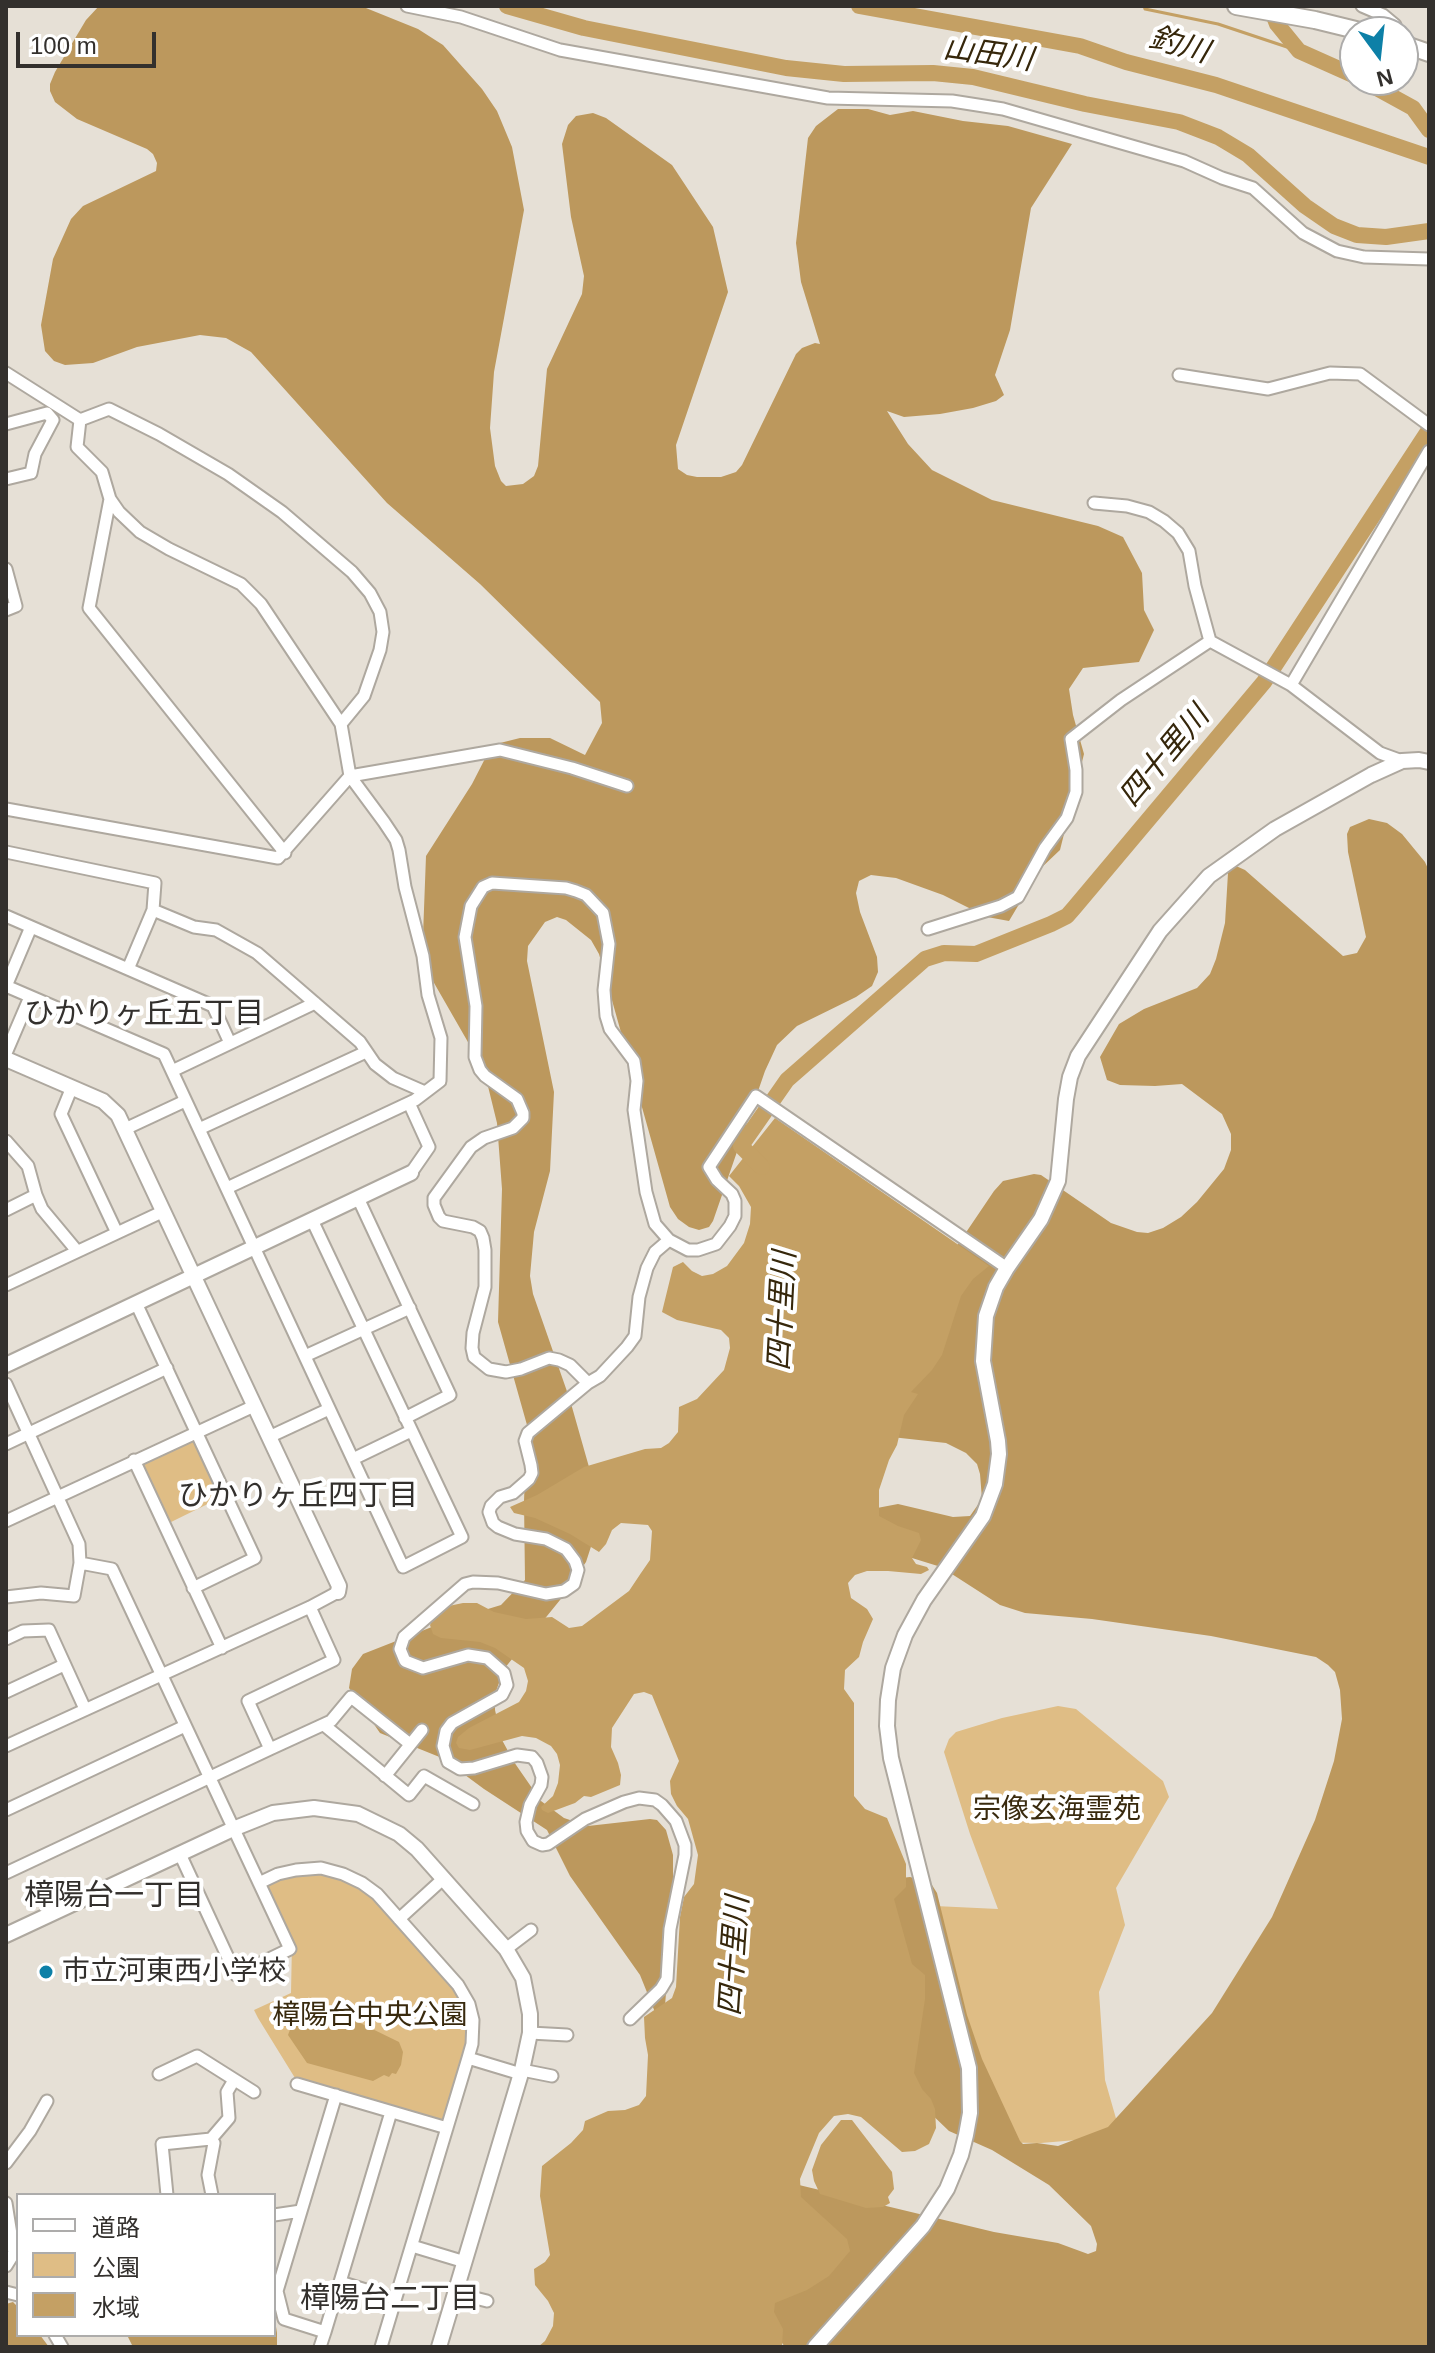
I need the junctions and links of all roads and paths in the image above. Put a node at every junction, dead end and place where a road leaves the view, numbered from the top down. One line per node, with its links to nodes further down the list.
1 (407, 6): 7 (street)
2 (1236, 6): 4 (main road)
3 (1362, 6): 5 (street)
4 (1317, 13): 6 (main road)
5 (1384, 16)
6 (1339, 22)
7 (1429, 259)
8 (6, 373): 10 (street)
9 (1179, 375): 12 (street)
10 (80, 420): 15 (street); 21 (street)
11 (6, 424): 14 (street)
12 (1429, 425)
13 (1429, 451): 20 (street)
14 (6, 479)
15 (110, 499): 21 (street); 28 (street)
16 (1094, 503): 19 (street)
17 (6, 569): 18 (street)
18 (6, 610)
19 (1210, 641): 20 (street); 32 (street)
20 (1291, 685): 22 (street)
21 (341, 724): 24 (street)
22 (1402, 761): 23 (street); 59 (street)
23 (1429, 762)
24 (350, 776): 25 (street); 28 (street); 42 (street)
25 (627, 786)
26 (6, 809): 28 (street)
27 (6, 852): 29 (street)
28 (285, 853)
29 (153, 910): 33 (street); 36 (street)
30 (6, 916): 31 (street)
31 (31, 927): 33 (street); 34 (street)
32 (928, 929)
33 (128, 969): 37 (street)
34 (6, 986): 35 (street)
35 (30, 997): 39 (street); 40 (street)
36 (315, 1003): 37 (street); 38 (street)
37 (230, 1043): 40 (street)
38 (366, 1052): 42 (street); 46 (street)
39 (6, 1056): 41 (street)
40 (172, 1071): 43 (street)
41 (72, 1087): 45 (street); 55 (street)
42 (425, 1092): 44 (street)
43 (185, 1101): 45 (street); 46 (street)
44 (409, 1103): 48 (street); 49 (street)
45 (125, 1129): 53 (street)
46 (199, 1129): 49 (street)
47 (6, 1141): 50 (street)
48 (411, 1173): 51 (street)
49 (227, 1188): 57 (street)
50 (36, 1195): 52 (street); 58 (street)
51 (358, 1198): 54 (street); 63 (street)
52 (6, 1210)
53 (164, 1211): 55 (street); 60 (street)
54 (312, 1220): 57 (street); 64 (street)
55 (117, 1233): 58 (street)
56 (669, 1240): 59 (street); 68 (street); 68 (street)
57 (255, 1248): 60 (street); 65 (street)
58 (77, 1251): 61 (street)
59 (1007, 1268): 146 (street)
60 (195, 1276): 62 (street); 70 (street)
61 (6, 1285)
62 (136, 1303): 66 (street); 67 (street)
63 (410, 1308): 64 (street); 72 (street)
64 (364, 1329): 65 (street); 72 (street)
65 (305, 1356): 71 (street)
66 (6, 1365)
67 (167, 1368): 74 (street); 75 (street)
68 (588, 1383): 112 (street)
69 (6, 1384): 75 (street)
70 (254, 1406): 74 (street); 76 (street)
71 (329, 1409): 76 (street); 78 (street)
72 (405, 1418): 73 (street)
73 (411, 1431): 78 (street); 78 (street)
74 (197, 1432): 79 (street); 83 (street)
75 (29, 1433): 77 (street); 80 (street)
76 (269, 1437): 84 (street)
77 (6, 1444)
78 (353, 1459)
79 (134, 1460): 80 (street); 83 (street)
80 (58, 1496): 81 (street); 82 (street)
81 (6, 1521)
82 (80, 1563): 85 (street); 90 (street)
83 (193, 1588): 88 (street)
84 (338, 1592): 86 (street)
85 (6, 1597)
86 (310, 1607): 88 (street); 98 (street)
87 (6, 1639): 89 (street)
88 (222, 1648): 90 (street)
89 (64, 1665): 91 (street); 92 (street)
90 (162, 1675): 92 (street); 94 (street)
91 (6, 1692)
92 (85, 1709): 97 (street)
93 (324, 1725): 96 (street); 98 (street); 99 (street)
94 (185, 1726): 100 (street); 102 (street)
95 (422, 1730): 96 (street)
96 (410, 1744): 99 (street)
97 (6, 1746)
98 (270, 1749): 100 (street)
99 (385, 1776): 101 (street)
100 (210, 1778): 103 (street); 105 (street)
101 (473, 1804)
102 (6, 1810)
103 (233, 1829): 104 (street); 106 (street); 107 (street)
104 (180, 1854): 107 (street); 110 (street)
105 (6, 1873)
106 (444, 1878): 108 (street); 111 (street)
107 (259, 1883): 108 (street)
108 (399, 1919): 115 (street)
109 (531, 1930): 111 (street)
110 (6, 1935)
111 (506, 1949): 113 (street)
112 (630, 2019)
113 (530, 2033): 114 (street); 116 (street)
114 (567, 2035)
115 (468, 2058): 116 (street); 125 (street)
116 (522, 2072): 118 (street); 135 (street)
117 (159, 2074): 119 (street)
118 (552, 2076)
119 (234, 2080): 121 (street); 126 (street)
120 (297, 2084): 122 (street)
121 (254, 2092)
122 (336, 2095): 124 (street); 131 (street)
123 (47, 2101): 127 (street)
124 (391, 2112): 125 (street); 138 (street)
125 (447, 2128): 133 (street)
126 (211, 2139): 128 (street); 129 (street)
127 (6, 2163)
128 (167, 2193)
129 (212, 2193)
130 (6, 2203): 134 (street)
131 (301, 2211): 132 (street); 137 (street)
132 (276, 2215)
133 (412, 2246): 135 (street); 140 (street)
134 (16, 2253): 136 (street)
135 (465, 2262): 139 (street)
136 (6, 2266)
137 (279, 2266): 142 (street)
138 (340, 2282): 140 (street); 142 (street)
139 (455, 2293): 141 (street); 145 (street)
140 (395, 2299): 144 (street)
141 (487, 2301)
142 (325, 2332): 143 (street)
143 (320, 2347)
144 (381, 2347)
145 (439, 2347)
146 (815, 2347)

